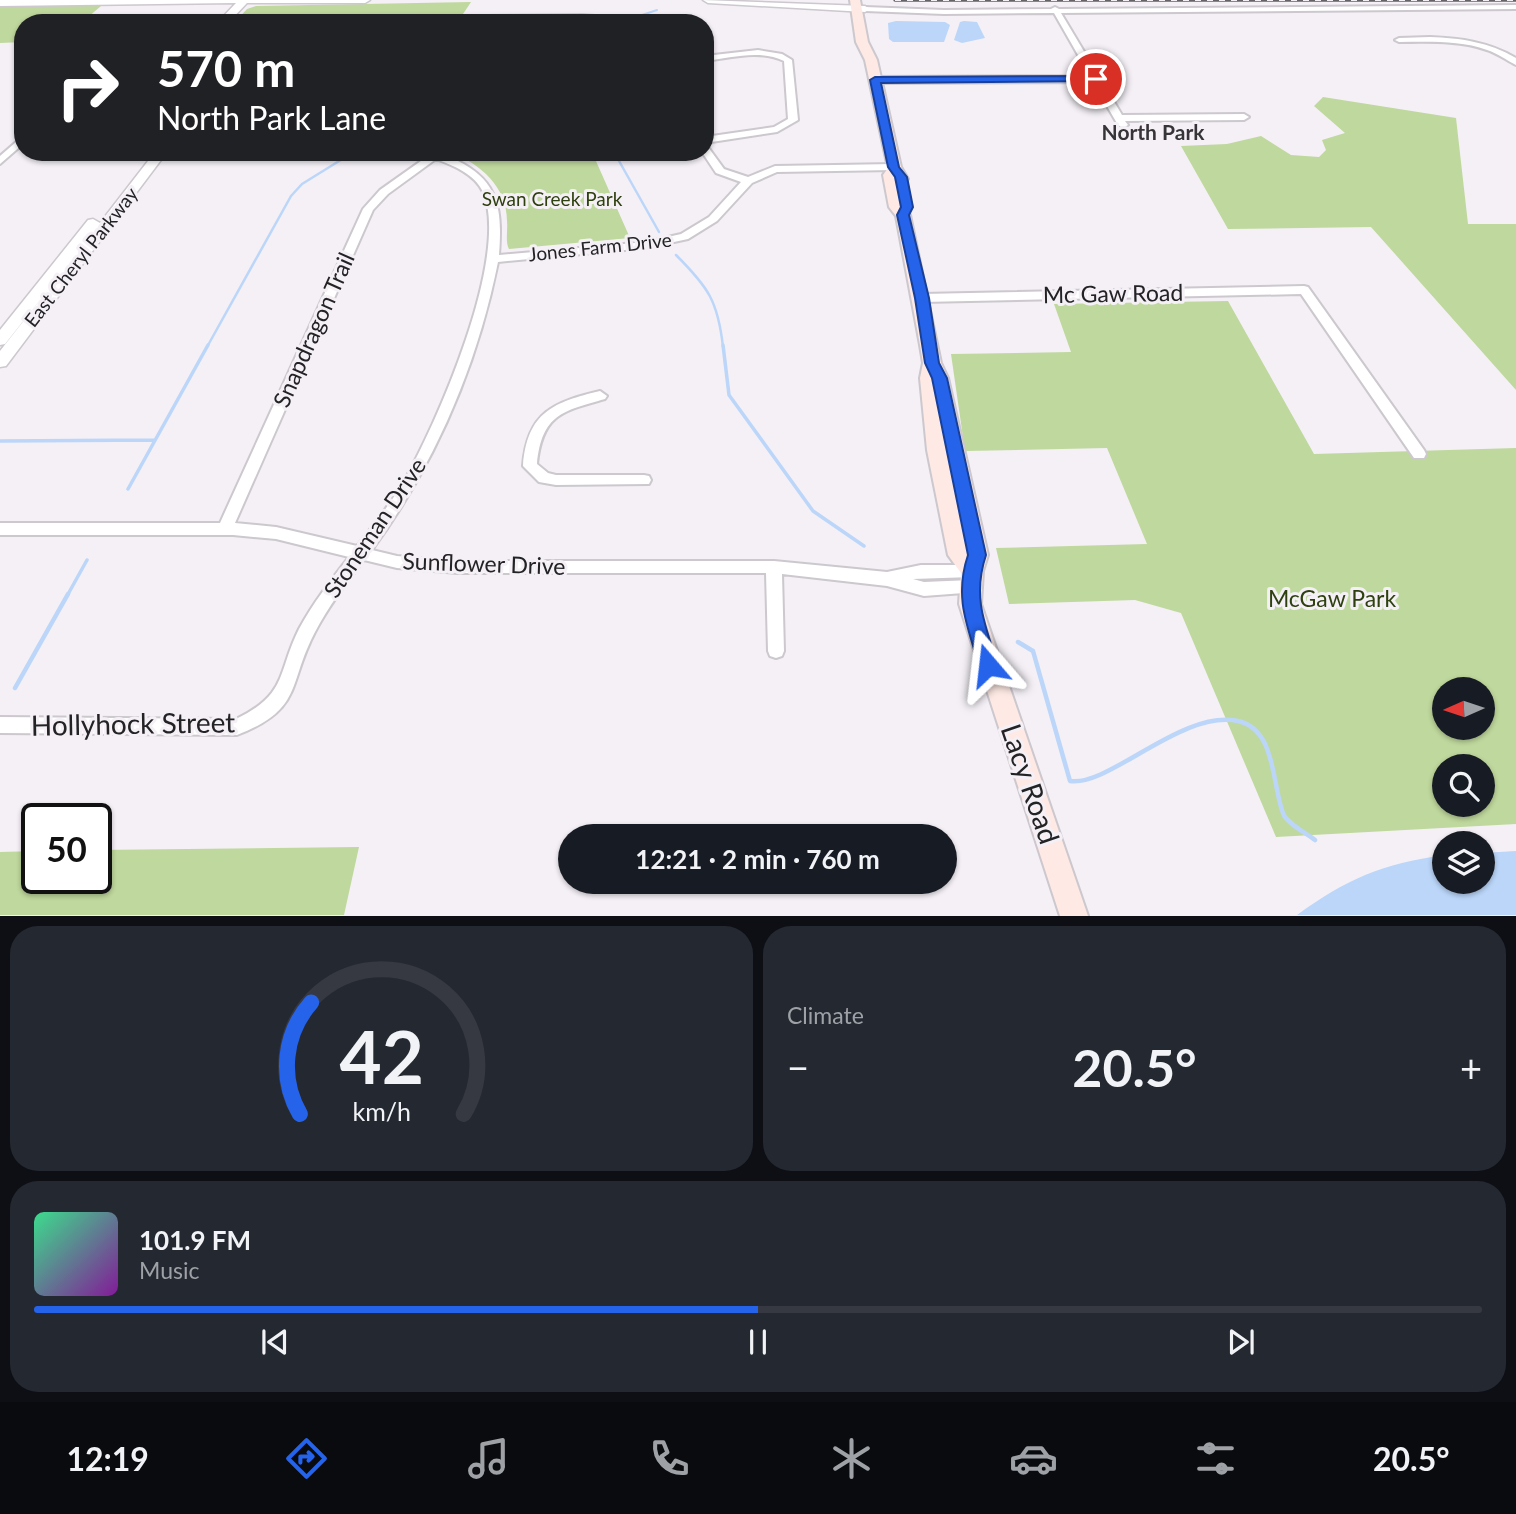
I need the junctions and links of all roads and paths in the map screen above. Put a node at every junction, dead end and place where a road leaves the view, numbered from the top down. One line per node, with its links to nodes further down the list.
1 (126, 0): 5 (street)
2 (365, 0): 6 (street)
3 (708, 0): 8 (street)
4 (765, 0): 8 (street)
5 (69, 1): 6 (street); 7 (street)
6 (238, 1): 11 (street)
7 (0, 2)
8 (860, 5): 10 (street); 16 (main road, Lacy Road)
9 (1516, 7): 10 (street)
10 (1055, 9): 15 (street)
11 (223, 14)
12 (1399, 40): 14 (street)
13 (714, 58): 18 (street)
14 (1516, 62)
15 (1096, 79): 16 (street); 17 (street)
16 (875, 80): 26 (main road, Lacy Road)
17 (1244, 117)
18 (714, 139)
19 (5, 152): 20 (street)
20 (0, 161)
21 (143, 161): 30 (street, East Cheryl Parkway)
22 (154, 161): 31 (street, East Cheryl Parkway)
23 (422, 161): 36 (street, Snapdragon Trail)
24 (449, 161): 28 (street, Stoneman Drive)
25 (713, 161): 27 (street)
26 (894, 168): 27 (street, Jones Farm Drive); 29 (main road, Lacy Road)
27 (748, 181): 28 (street, Jones Farm Drive)
28 (491, 259): 37 (street, Stoneman Drive)
29 (922, 298): 33 (street, Mc Gaw Road); 39 (main road, Lacy Road)
30 (0, 340)
31 (0, 362)
32 (600, 396): 34 (street)
33 (1419, 454)
34 (644, 480)
35 (0, 529): 36 (street, Sunflower Drive)
36 (225, 529): 37 (street, Sunflower Drive)
37 (359, 553): 38 (street, Sunflower Drive); 41 (street, Stoneman Drive)
38 (774, 567): 39 (street, Sunflower Drive); 40 (street)
39 (971, 579): 43 (main road, Lacy Road)
40 (776, 650)
41 (264, 716): 42 (street, Hollyhock Street)
42 (0, 725)
43 (1073, 915)

